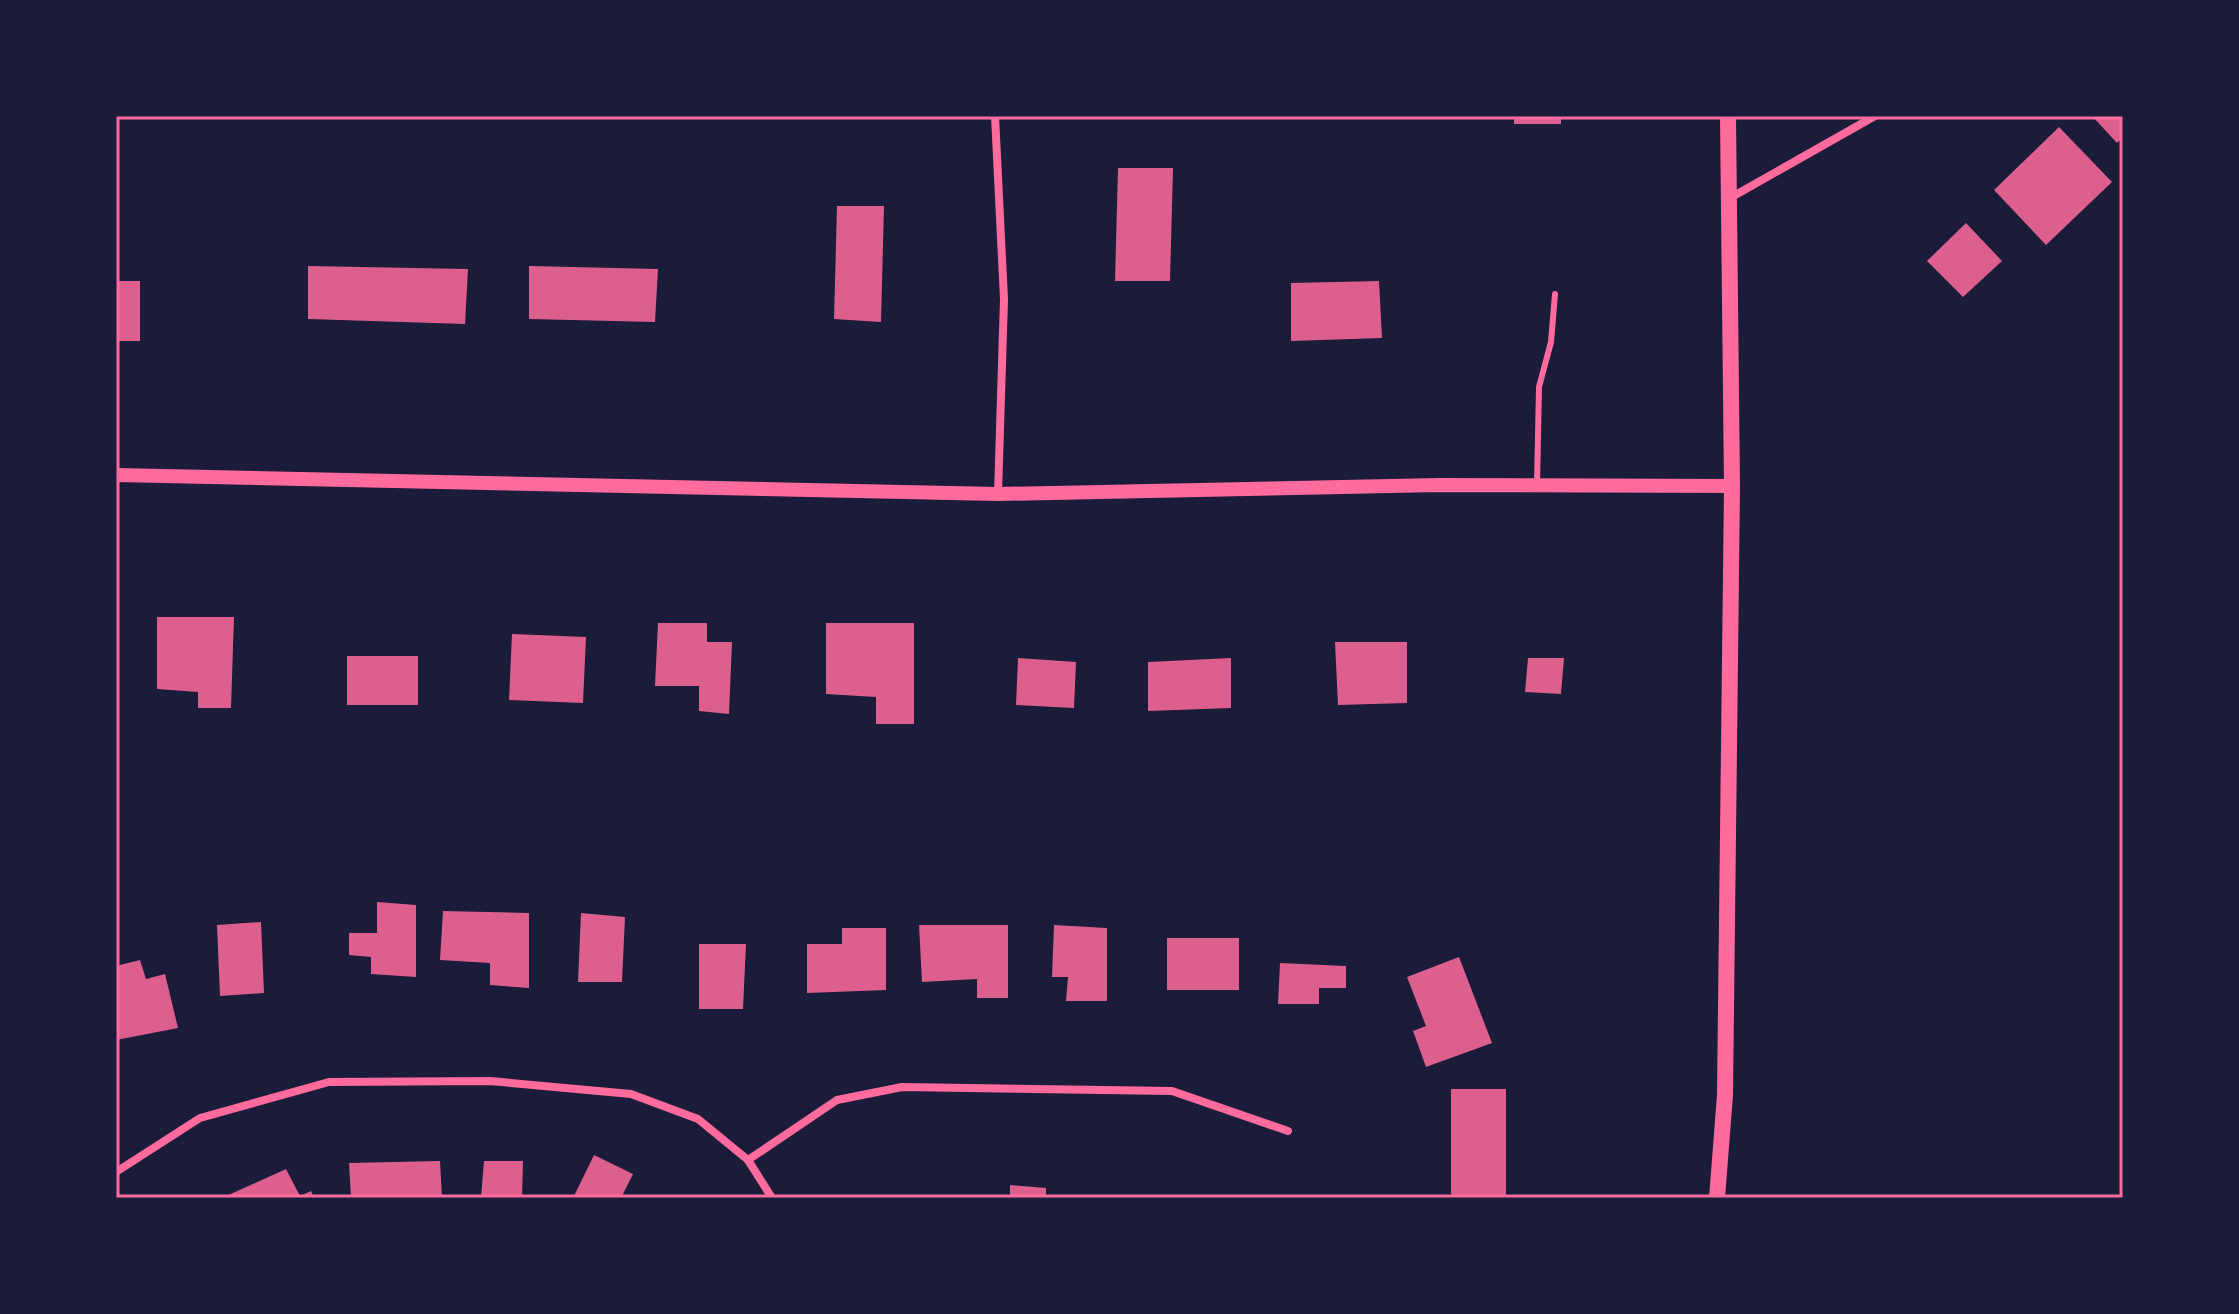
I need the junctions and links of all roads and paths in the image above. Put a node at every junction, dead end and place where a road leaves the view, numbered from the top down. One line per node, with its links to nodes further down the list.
1 (995, 116): 9 (street)
2 (1728, 116): 4 (main road)
3 (1875, 116): 4 (street)
4 (1729, 199): 8 (main road)
5 (1555, 294): 7 (lane)
6 (116, 475): 9 (street)
7 (1537, 485): 8 (street); 9 (street)
8 (1732, 486): 14 (main road)
9 (998, 494)
10 (1288, 1131): 11 (street)
11 (748, 1160): 12 (street); 13 (street)
12 (116, 1172)
13 (772, 1198)
14 (1717, 1198)

